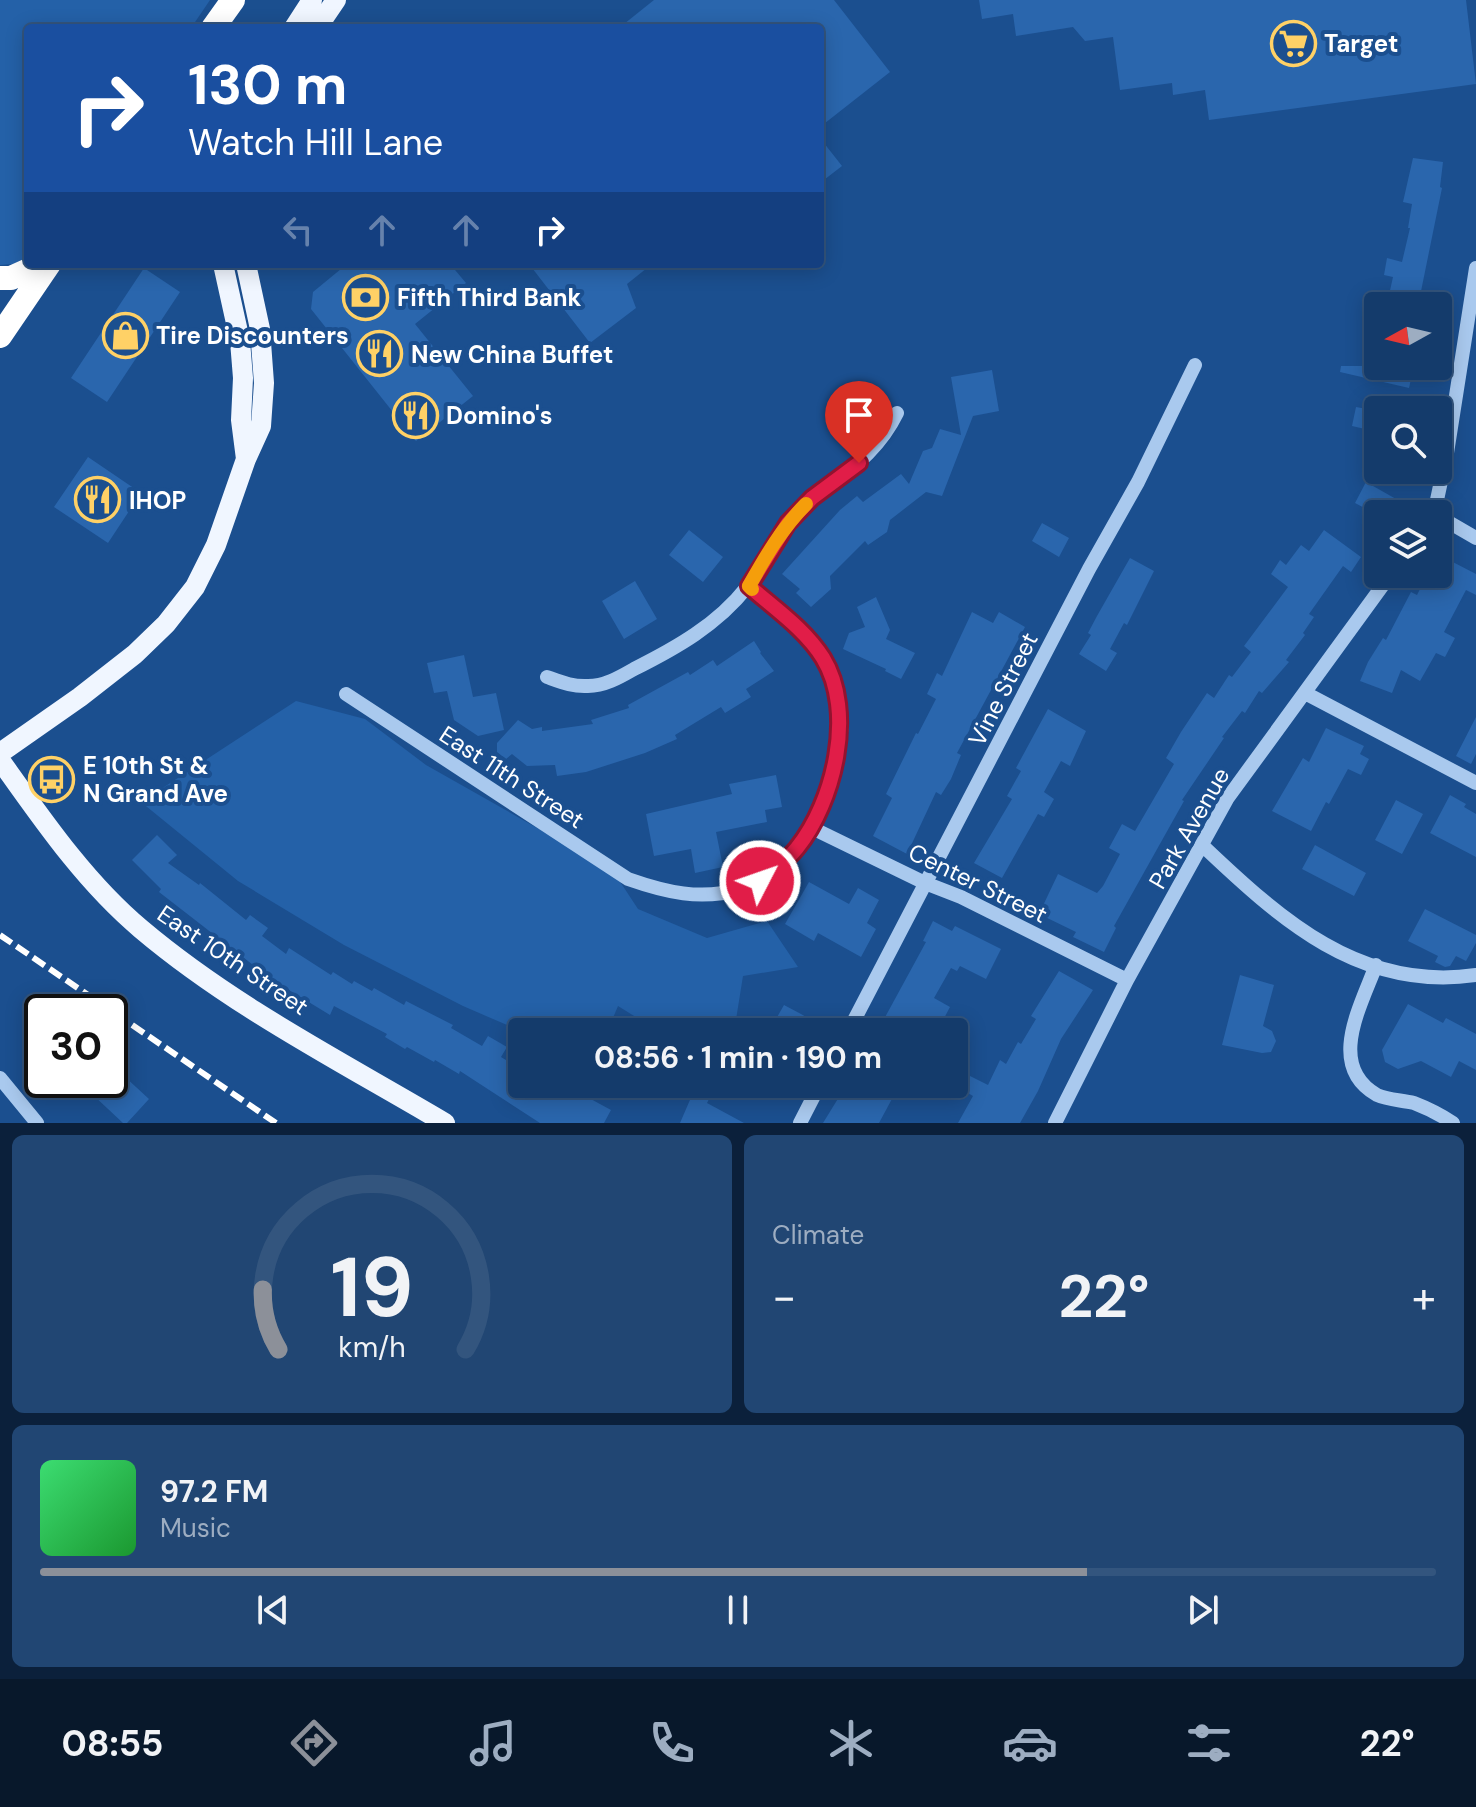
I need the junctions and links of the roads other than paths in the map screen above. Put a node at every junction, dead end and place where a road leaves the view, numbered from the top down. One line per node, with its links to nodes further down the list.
1 (233, 0): 4 (highway)
2 (312, 0): 5 (main road)
3 (336, 0): 6 (main road)
4 (216, 24)
5 (297, 24)
6 (320, 24)
7 (33, 268): 12 (highway)
8 (46, 268): 13 (highway)
9 (224, 268): 16 (main road)
10 (247, 268): 16 (main road)
11 (1476, 268): 17 (street)
12 (0, 278)
13 (0, 336)
14 (1195, 365): 30 (street, Vine Street)
15 (897, 413): 20 (street)
16 (246, 459): 25 (main road)
17 (1438, 500)
18 (1452, 524): 19 (street)
19 (1476, 538)
20 (749, 586): 22 (street); 28 (street, East 11th Street)
21 (1381, 588): 23 (street, Park Avenue)
22 (547, 677)
23 (1305, 693): 27 (street); 29 (street, Park Avenue)
24 (346, 694): 28 (street, East 11th Street)
25 (0, 753)
26 (0, 760): 38 (main road, East 10th Street)
27 (1476, 783)
28 (810, 827): 30 (street, Center Street)
29 (1202, 845): 31 (street); 33 (street, Park Avenue)
30 (925, 883): 33 (street, Center Street); 34 (street, Vine Street)
31 (1376, 965): 32 (street); 41 (street)
32 (1476, 975)
33 (1127, 980): 40 (street, Park Avenue)
34 (855, 1018)
35 (0, 1078): 37 (street)
36 (813, 1098): 39 (street)
37 (37, 1123)
38 (445, 1123)
39 (800, 1123)
40 (1055, 1123)
41 (1453, 1123)

